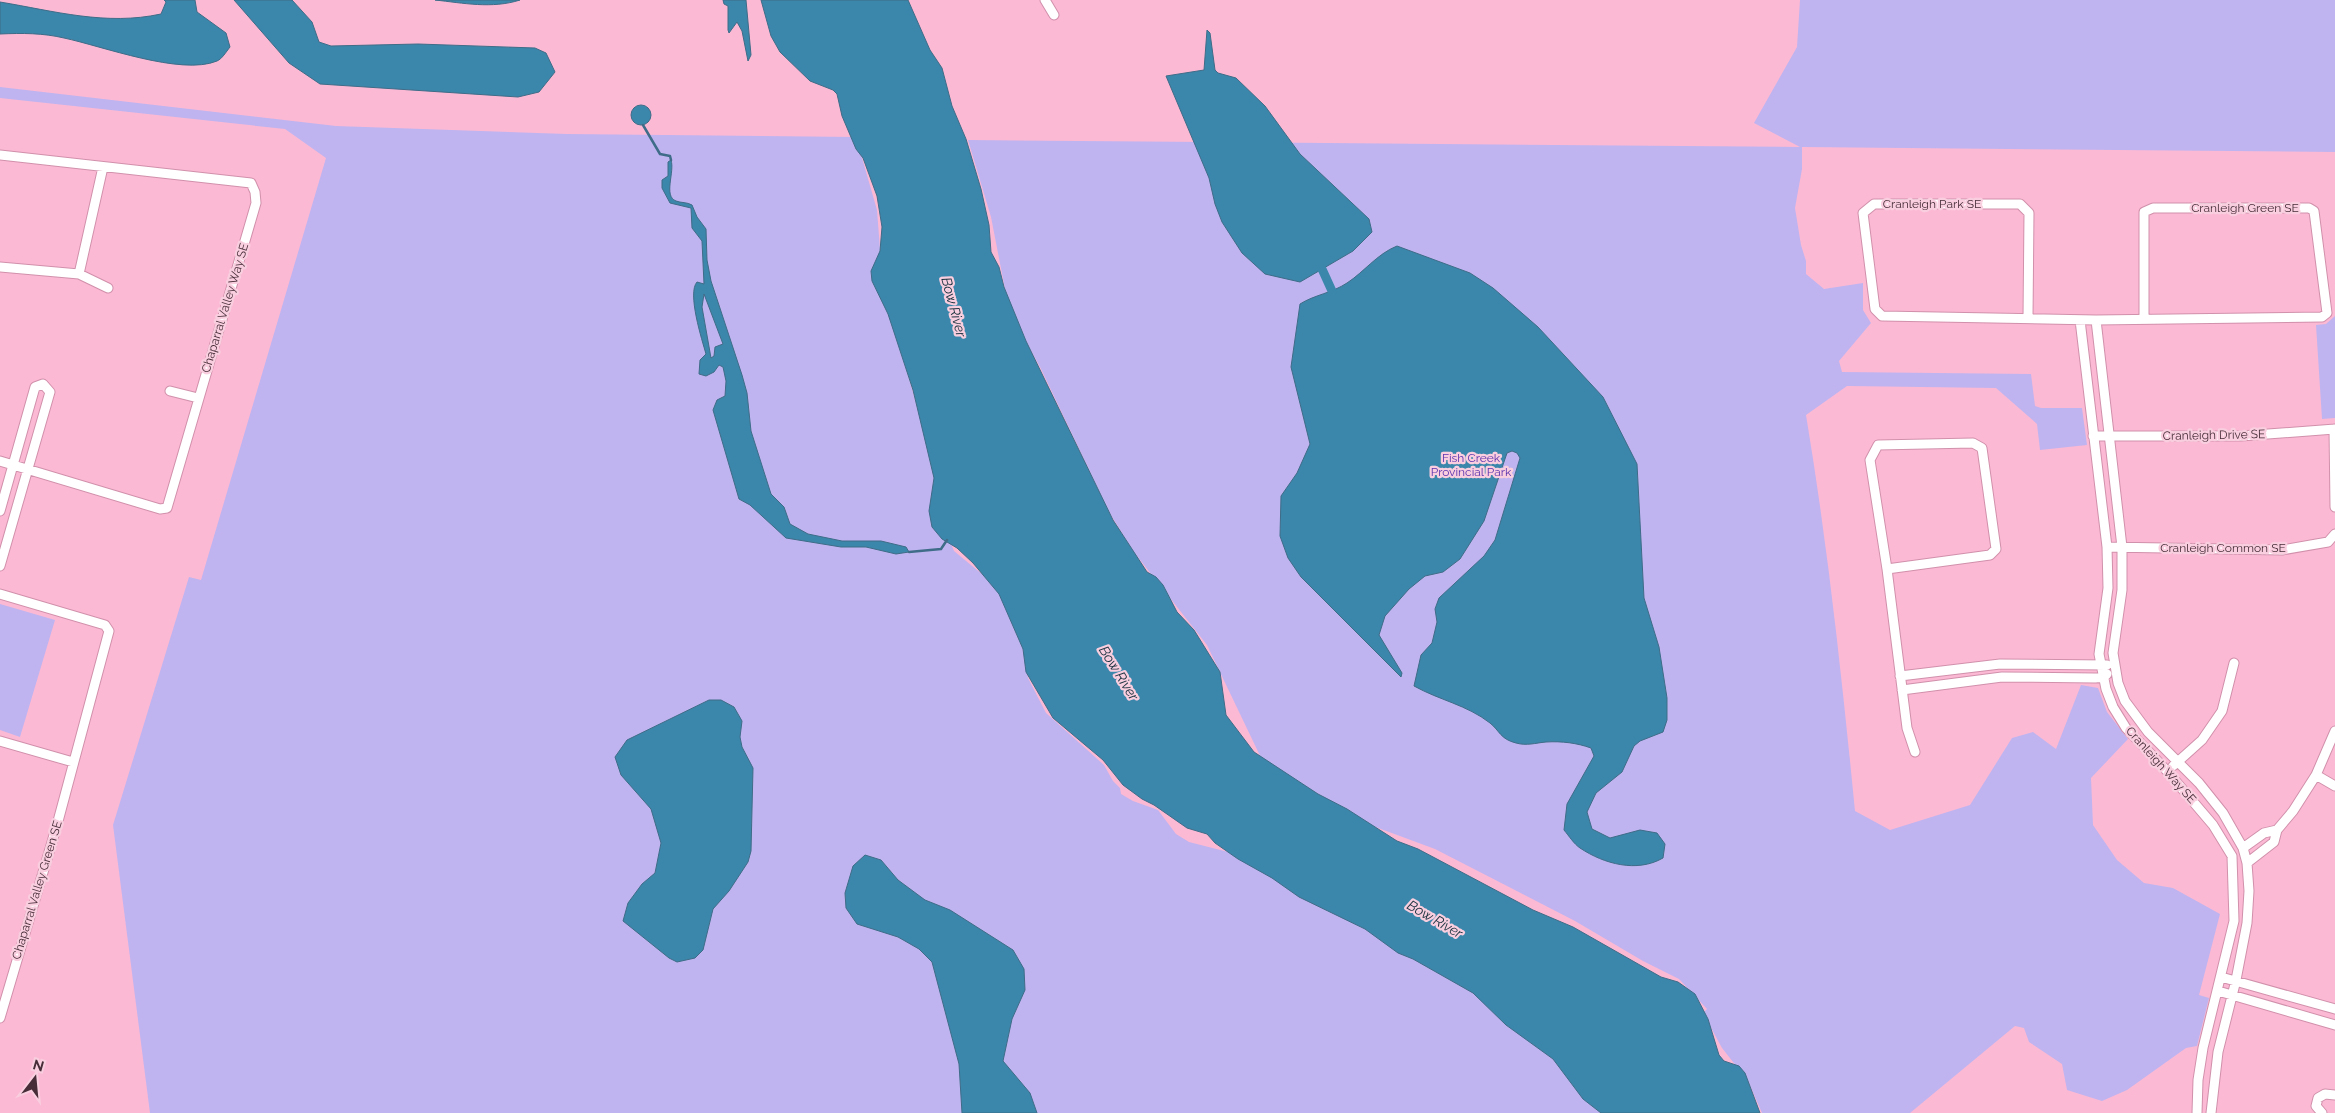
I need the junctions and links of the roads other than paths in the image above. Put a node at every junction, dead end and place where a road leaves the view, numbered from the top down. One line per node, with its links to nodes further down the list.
1 (1045, 0): 2 (street)
2 (1054, 15)
3 (0, 154): 4 (street, Chaparral Valley Way SE)
4 (103, 167): 6 (street); 13 (street, Chaparral Valley Way SE)
5 (0, 267): 6 (street)
6 (80, 274): 7 (street)
7 (108, 288)
8 (2028, 317): 8 (street, Cranleigh Park SE); 10 (street, Cranleigh Park SE)
9 (2144, 318): 9 (street, Cranleigh Green SE); 11 (street, Cranleigh Green SE)
10 (2080, 320): 11 (street, Cranleigh Park SE); 16 (street, Cranleigh Way SE)
11 (2096, 320): 15 (street, Cranleigh Way SE)
12 (170, 391): 13 (street)
13 (198, 398): 19 (street, Chaparral Valley Way SE)
14 (2334, 429): 15 (street, Cranleigh Drive SE); 20 (street)
15 (2108, 435): 16 (street, Cranleigh Drive SE); 24 (street, Cranleigh Way SE)
16 (2093, 436): 23 (street, Cranleigh Way SE)
17 (0, 462): 18 (street, Chaparral Valley Way SE)
18 (13, 465): 19 (street, Chaparral Valley Way SE); 19 (street); 21 (street)
19 (28, 469): 25 (street)
20 (2335, 507)
21 (0, 511)
22 (2335, 534): 24 (street, Cranleigh Common SE)
23 (2107, 547): 24 (street, Cranleigh Common SE); 30 (street, Cranleigh Way SE)
24 (2122, 547): 31 (street, Cranleigh Way SE)
25 (0, 566)
26 (1887, 569): 26 (street); 34 (street)
27 (0, 594): 38 (street, Chaparral Valley Green SE)
28 (2234, 663): 39 (street)
29 (2000, 664): 30 (street); 32 (street); 34 (street)
30 (2102, 664): 31 (street); 33 (street, Cranleigh Way SE)
31 (2114, 667): 33 (street); 39 (street, Cranleigh Way SE)
32 (2002, 677): 33 (street); 34 (street)
33 (2104, 677): 40 (street, Cranleigh Way SE)
34 (1901, 683): 37 (street)
35 (2335, 731): 41 (street)
36 (0, 741): 38 (street)
37 (1916, 752)
38 (73, 762): 51 (street, Chaparral Valley Green SE)
39 (2177, 763): 40 (street); 44 (street, Cranleigh Way SE)
40 (2167, 771): 46 (street, Cranleigh Way SE)
41 (2316, 775): 42 (street); 43 (street)
42 (2335, 786)
43 (2277, 830): 44 (street); 45 (street)
44 (2243, 848): 45 (street, Cranleigh Way SE)
45 (2247, 863): 47 (street, Cranleigh Way SE)
46 (2221, 977): 47 (street); 48 (street, Cranleigh Way SE)
47 (2236, 980): 49 (street, Cranleigh Way SE); 50 (street)
48 (2218, 991): 49 (street); 54 (street, Cranleigh Way SE)
49 (2233, 995): 52 (street); 55 (street, Cranleigh Way SE)
50 (2335, 1009)
51 (0, 1018)
52 (2335, 1025)
53 (2335, 1095): 56 (street)
54 (2197, 1113)
55 (2211, 1113)
56 (2322, 1113)

